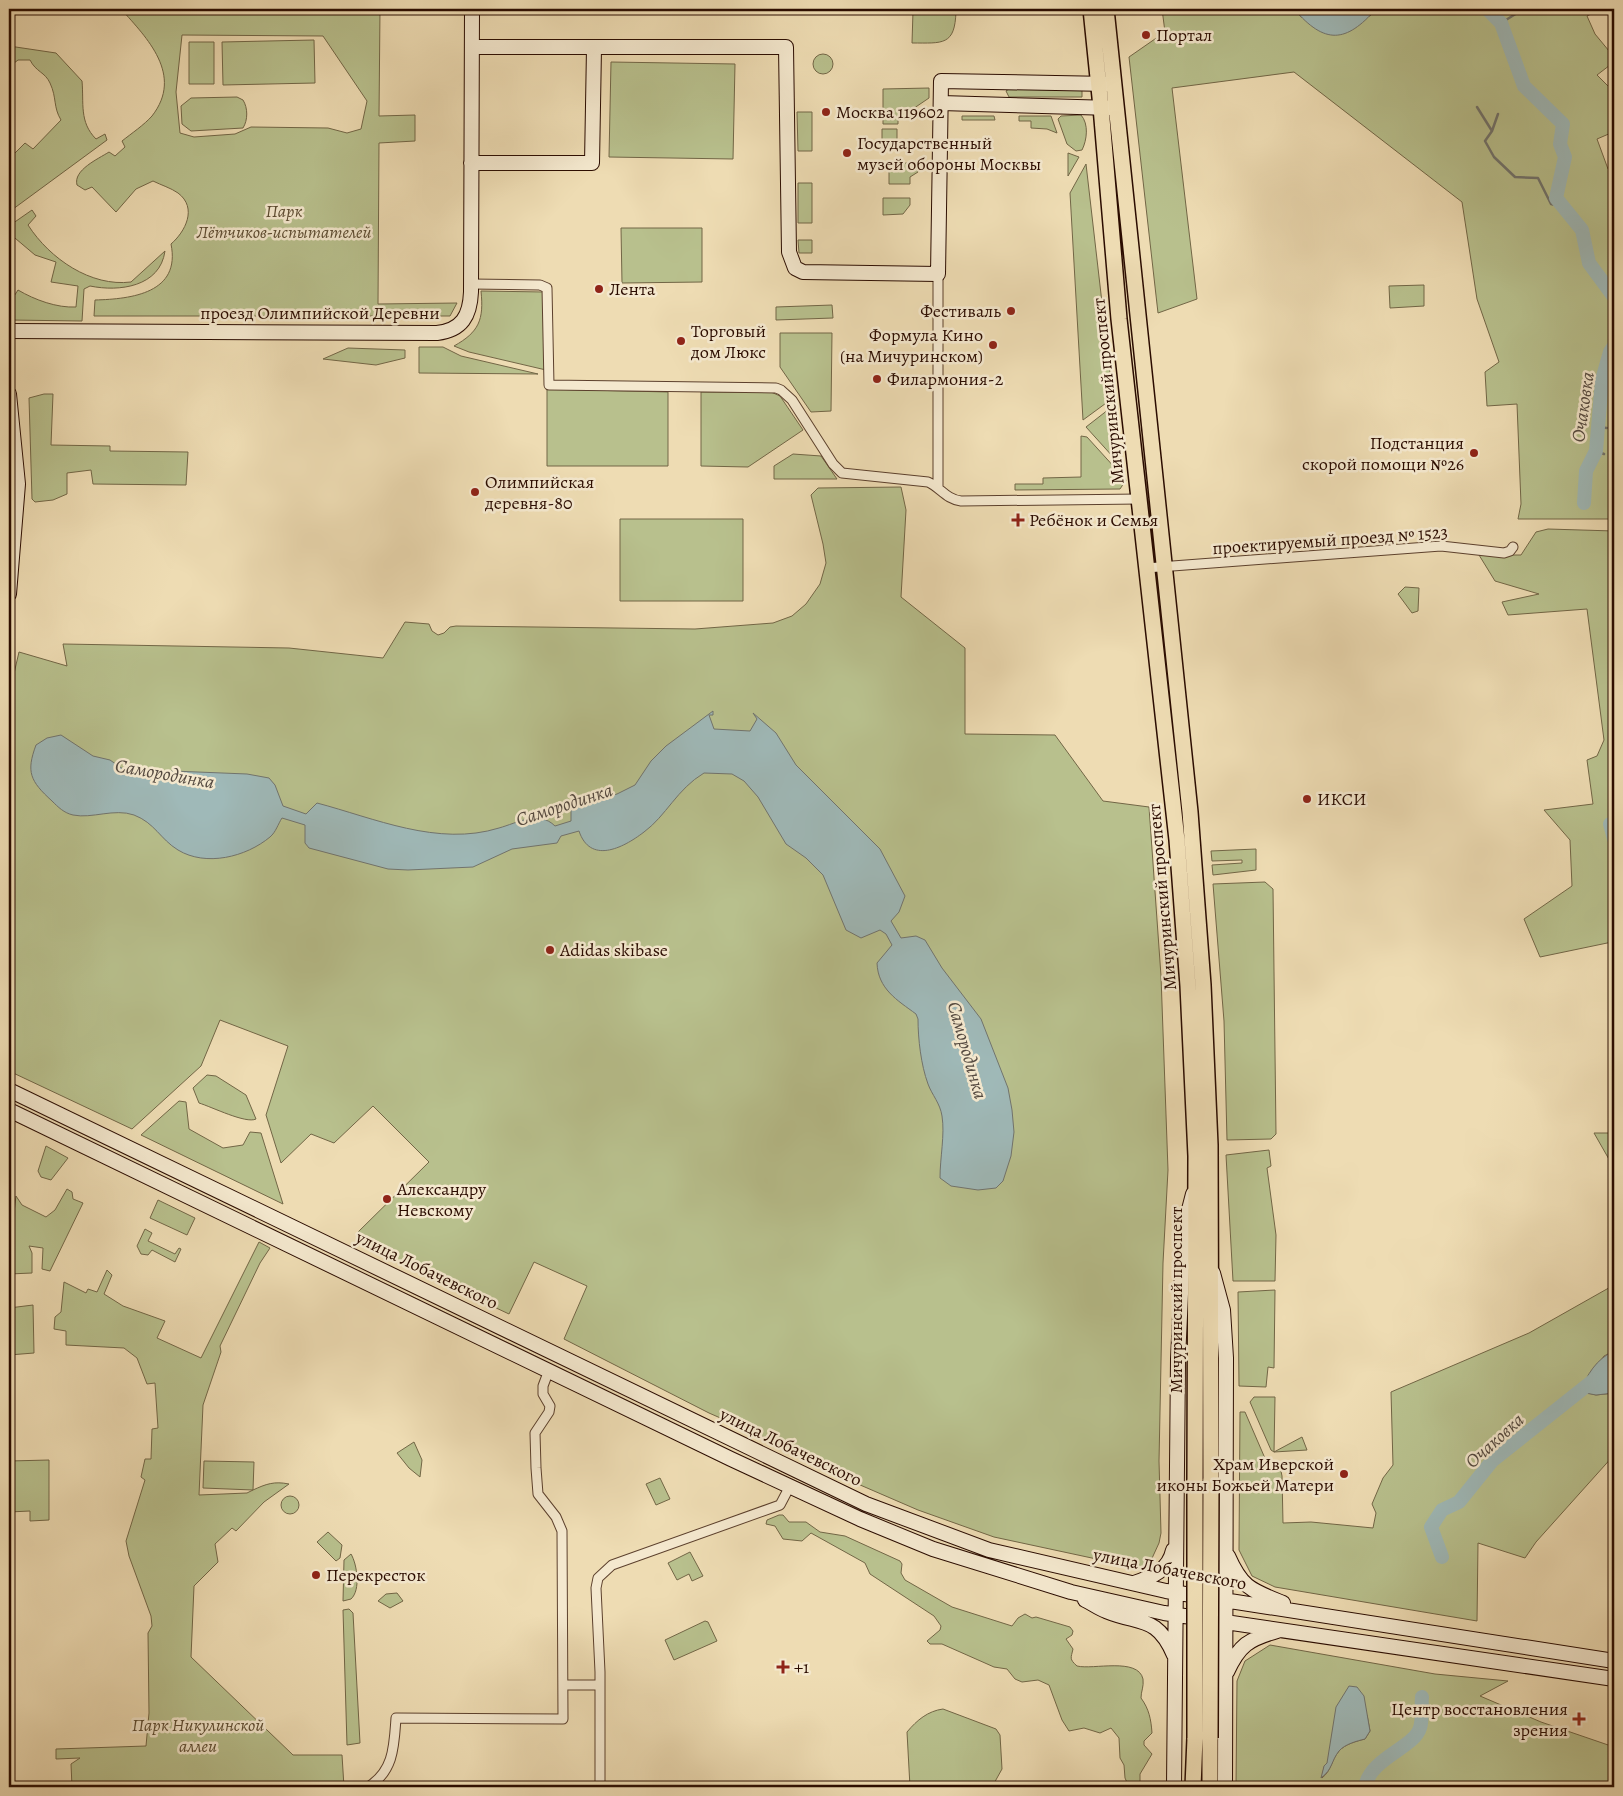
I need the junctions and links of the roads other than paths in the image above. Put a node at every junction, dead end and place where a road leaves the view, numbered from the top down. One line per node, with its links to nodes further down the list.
1 (472, 9): 4 (main road, проезд Олимпийской Деревни)
2 (1091, 9): 7 (main road, Мичуринский проспект)
3 (1106, 9): 8 (main road, Мичуринский проспект)
4 (472, 47): 5 (main road); 12 (main road, проезд Олимпийской Деревни)
5 (594, 48): 12 (main road); 13 (main road)
6 (1004, 81): 7 (main road); 9 (main road); 10 (main road)
7 (1099, 83): 8 (main road); 11 (main road, Мичуринский проспект)
8 (1115, 84): 11 (main road, Мичуринский проспект)
9 (941, 103): 10 (main road); 13 (main road)
10 (1003, 104): 11 (main road)
11 (1109, 107): 18 (main road, Мичуринский проспект); 20 (main road, Мичуринский проспект)
12 (471, 162): 14 (main road, проезд Олимпийской Деревни)
13 (938, 274): 17 (street)
14 (471, 284): 15 (main road, проезд Олимпийской Деревни); 17 (street)
15 (9, 330)
16 (9, 394): 22 (main road)
17 (938, 487): 18 (street)
18 (1139, 499): 21 (main road, Мичуринский проспект)
19 (1513, 547): 20 (street, проектируемый проезд № 1523)
20 (1163, 567): 21 (street, проектируемый проезд № 1523); 28 (main road, Мичуринский проспект)
21 (1146, 568): 25 (main road, Мичуринский проспект)
22 (9, 594)
23 (9, 1090): 26 (main road, улица Лобачевского)
24 (9, 1110): 27 (main road, улица Лобачевского)
25 (1194, 1188): 33 (main road); 53 (main road, Мичуринский проспект, bridge)
26 (320, 1240): 27 (street); 29 (main road, улица Лобачевского)
27 (313, 1256): 30 (main road, улица Лобачевского)
28 (1210, 1260): 34 (main road); 53 (main road, Мичуринский проспект, bridge)
29 (508, 1330): 30 (street); 37 (main road, улица Лобачевского)
30 (501, 1346): 31 (main road, улица Лобачевского)
31 (549, 1370): 32 (main road, улица Лобачевского); 50 (street)
32 (790, 1486): 38 (main road, улица Лобачевского); 49 (street)
33 (1176, 1515): 34 (main road); 35 (main road)
34 (1226, 1516): 36 (main road)
35 (1176, 1534): 37 (main road); 39 (main road)
36 (1226, 1549): 40 (main road); 41 (main road)
37 (1134, 1583): 39 (main road, улица Лобачевского)
38 (1071, 1592): 42 (main road, улица Лобачевского); 45 (main road)
39 (1177, 1592): 40 (main road, улица Лобачевского); 42 (main road)
40 (1226, 1600): 41 (main road, улица Лобачевского); 43 (main road)
41 (1302, 1611): 46 (main road, улица Лобачевского)
42 (1177, 1614): 43 (main road, улица Лобачевского); 45 (main road)
43 (1225, 1621): 44 (main road, улица Лобачевского); 47 (main road)
44 (1283, 1629): 47 (main road); 48 (main road, улица Лобачевского)
45 (1175, 1656): 51 (main road)
46 (1614, 1660)
47 (1224, 1677): 52 (main road)
48 (1614, 1679)
49 (600, 1685): 50 (street); 55 (street)
50 (563, 1686): 54 (street)
51 (1175, 1698): 52 (main road); 56 (main road)
52 (1225, 1701): 59 (main road)
53 (1202, 1738): 57 (main road, Мичуринский проспект); 58 (main road, Мичуринский проспект)
54 (368, 1787)
55 (600, 1787)
56 (1174, 1787)
57 (1193, 1787)
58 (1210, 1787)
59 (1225, 1787)

